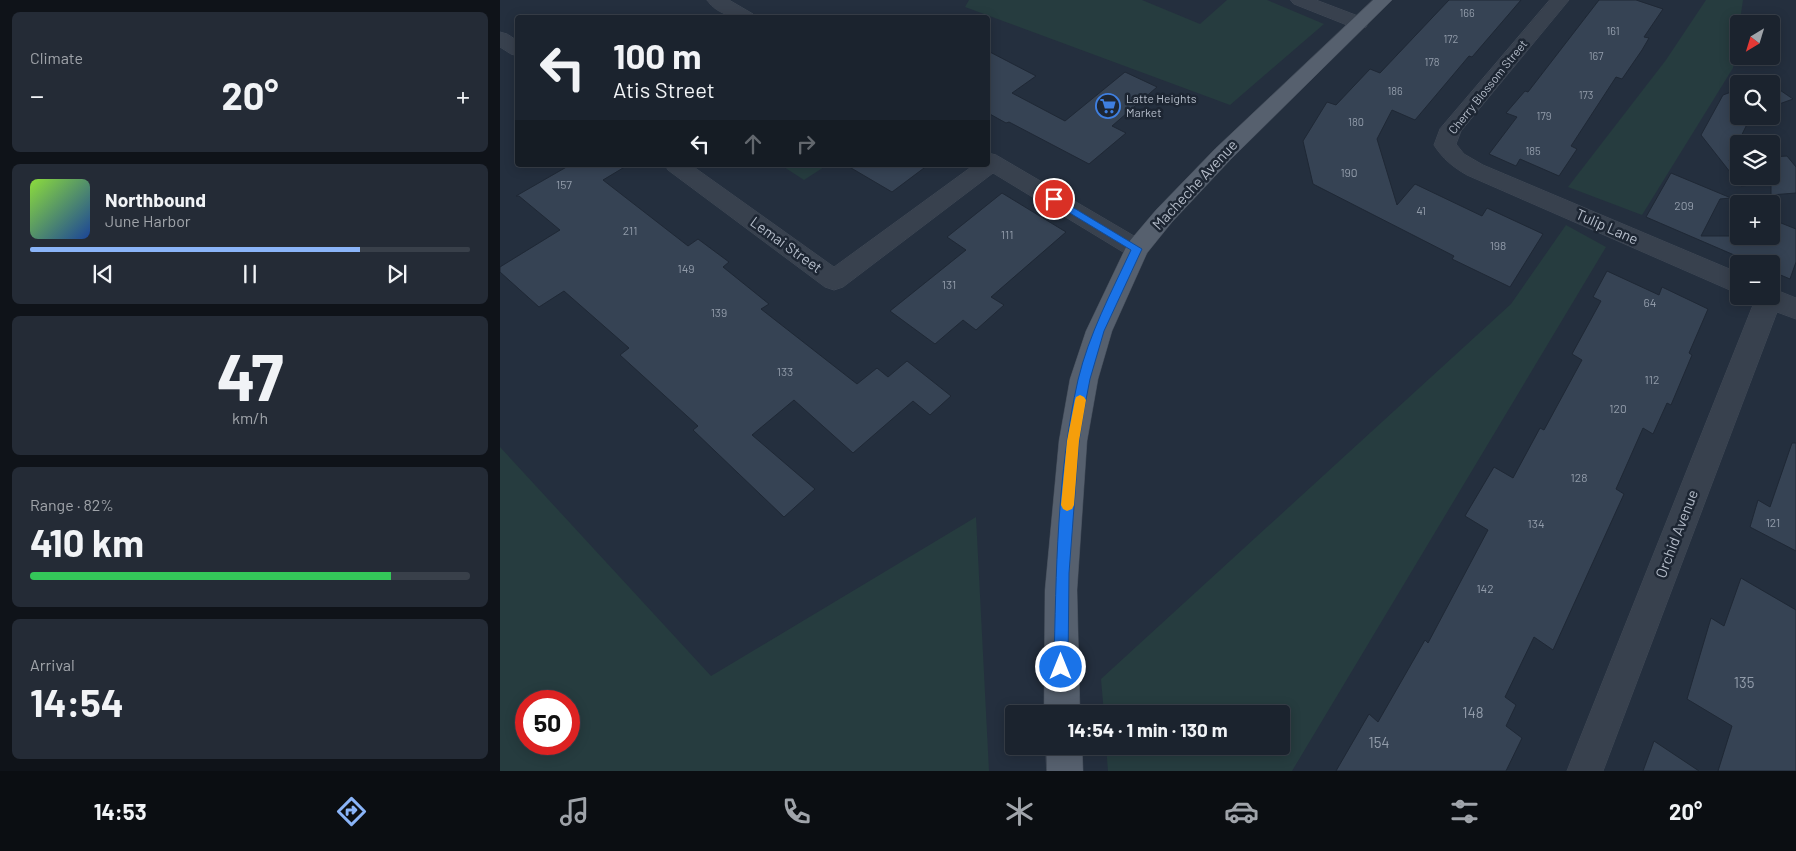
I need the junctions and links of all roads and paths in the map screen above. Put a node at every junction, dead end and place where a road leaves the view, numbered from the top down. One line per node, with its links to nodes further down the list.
1 (716, 0): 5 (street)
2 (1300, 0): 6 (street)
3 (1383, 0): 6 (main road, Macheche Avenue)
4 (1560, 0): 12 (street, Cherry Blossom Street)
5 (741, 15)
6 (1359, 23): 13 (main road, Macheche Avenue)
7 (500, 38): 8 (street)
8 (515, 48)
9 (990, 161): 13 (street)
10 (679, 167): 11 (street, Lemai Street)
11 (982, 167)
12 (1475, 170): 14 (street, Tulip Lane)
13 (1137, 249): 16 (main road, Macheche Avenue)
14 (1730, 280)
15 (1775, 305): 19 (street, Orchid Avenue)
16 (1062, 705)
17 (1064, 755): 18 (main road)
18 (1065, 771)
19 (1585, 771)

